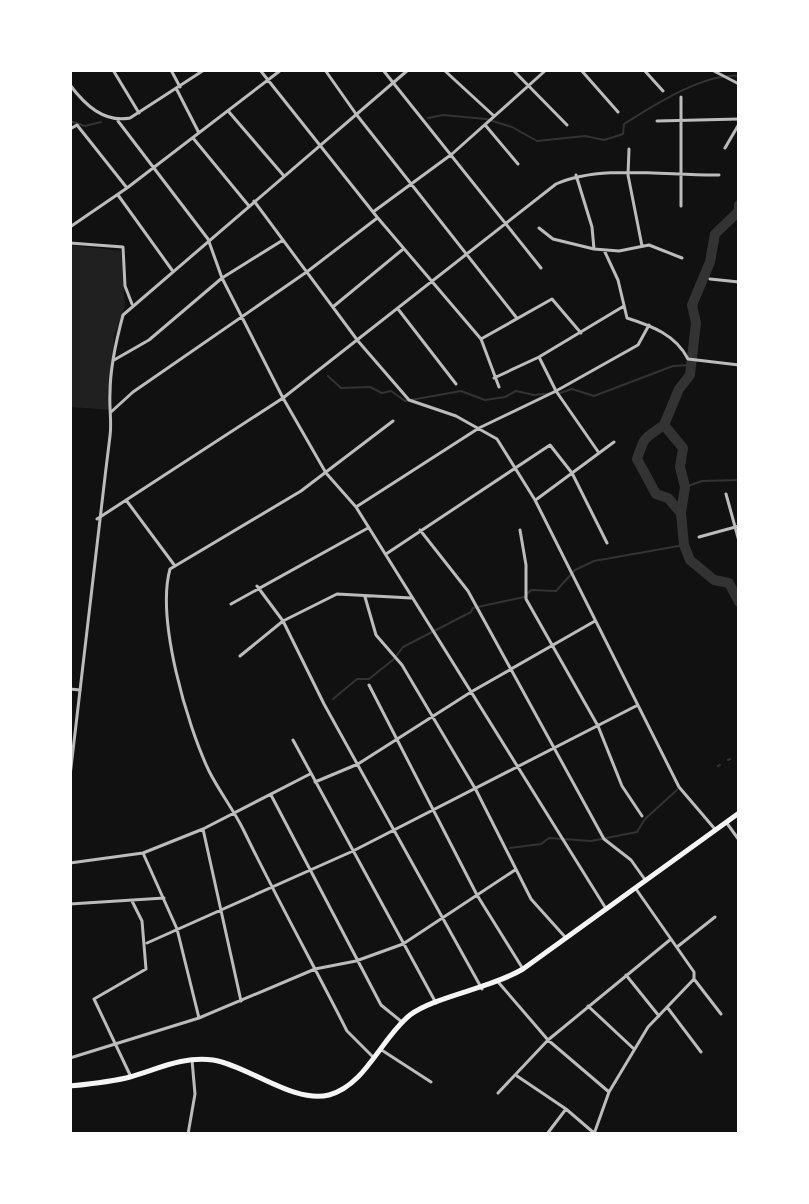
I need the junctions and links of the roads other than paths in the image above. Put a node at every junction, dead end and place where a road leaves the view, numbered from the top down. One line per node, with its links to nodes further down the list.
1 (113, 70): 25 (street)
2 (171, 70): 20 (street)
3 (204, 70): 20 (street)
4 (260, 70): 15 (street)
5 (281, 70): 15 (street)
6 (325, 70): 26 (street)
7 (383, 70): 16 (street)
8 (408, 70): 16 (street)
9 (444, 70): 27 (street)
10 (513, 70): 19 (street)
11 (546, 70): 19 (street)
12 (581, 70): 24 (street)
13 (644, 70): 21 (street)
14 (712, 70): 17 (street)
15 (268, 80): 23 (street); 37 (street)
16 (393, 83): 26 (street); 40 (street)
17 (739, 84)
18 (70, 85): 28 (street)
19 (529, 85): 27 (street); 32 (street)
20 (178, 88): 25 (street); 35 (street)
21 (663, 91)
22 (681, 97): 30 (street)
23 (229, 112): 35 (street); 47 (street)
24 (618, 112)
25 (139, 113): 28 (street)
26 (356, 114): 37 (street); 48 (street)
27 (495, 117): 33 (street)
28 (118, 121): 42 (street)
29 (657, 121): 30 (street)
30 (680, 121): 31 (street); 46 (street)
31 (739, 122): 38 (street)
32 (567, 125)
33 (486, 126): 40 (street); 41 (street)
34 (70, 129): 49 (street)
35 (199, 133): 36 (street)
36 (193, 138): 42 (street); 52 (street)
37 (322, 145): 47 (street); 54 (street)
38 (725, 148)
39 (629, 149): 44 (street)
40 (452, 154): 48 (street); 56 (street)
41 (518, 164)
42 (154, 167): 49 (street); 59 (street)
43 (575, 175): 44 (street); 56 (street); 64 (street)
44 (628, 175): 46 (street); 62 (street)
45 (719, 175): 46 (street)
46 (680, 176): 53 (street)
47 (285, 177): 51 (street)
48 (413, 183): 54 (street); 66 (street)
49 (127, 188): 50 (street)
50 (118, 195): 57 (street); 69 (street)
51 (254, 201): 52 (street); 60 (street)
52 (249, 206): 59 (street)
53 (681, 206)
54 (373, 212): 55 (street)
55 (377, 217): 63 (street); 70 (street)
56 (505, 224): 66 (street); 68 (street)
57 (70, 227)
58 (539, 228): 64 (street)
59 (208, 239): 69 (street); 71 (street)
60 (283, 240): 70 (street); 71 (street)
61 (70, 243): 75 (street)
62 (642, 246): 65 (street); 67 (street)
63 (404, 249): 74 (street); 76 (street)
64 (594, 249): 65 (street)
65 (604, 250): 77 (street)
66 (468, 253): 74 (street); 79 (street)
67 (682, 258)
68 (541, 268)
69 (172, 270): 75 (street)
70 (308, 271): 76 (street); 80 (street)
71 (222, 278): 80 (street); 86 (street)
72 (710, 279): 73 (street)
73 (739, 282)
74 (432, 283): 78 (street); 83 (street)
75 (132, 304): 86 (street)
76 (334, 306): 84 (street)
77 (625, 306): 81 (street); 82 (street)
78 (398, 309): 84 (street); 89 (street)
79 (516, 317): 82 (street); 83 (street)
80 (242, 318): 92 (street); 93 (street)
81 (649, 325): 87 (street); 91 (street)
82 (581, 333): 85 (street)
83 (481, 339): 88 (street)
84 (358, 341): 92 (street); 95 (street)
85 (539, 357): 88 (street); 91 (street)
86 (113, 360): 93 (street)
87 (739, 365)
88 (494, 378): 90 (street)
89 (456, 384)
90 (499, 387)
91 (556, 391): 95 (street); 97 (street)
92 (283, 398): 99 (street); 102 (street)
93 (111, 412): 105 (street)
94 (393, 421): 99 (street)
95 (479, 428): 98 (street); 104 (street)
96 (614, 442): 97 (street)
97 (599, 453): 100 (street)
98 (516, 467): 100 (street); 103 (street); 109 (street)
99 (326, 473): 104 (street); 115 (street)
100 (572, 473): 103 (street); 113 (street)
101 (726, 494): 107 (street)
102 (126, 500): 105 (street); 115 (street)
103 (535, 500): 121 (street)
104 (356, 507): 108 (street)
105 (97, 519): 127 (street)
106 (739, 526): 107 (street)
107 (733, 527): 111 (street); 112 (street)
108 (368, 528): 114 (street); 116 (street)
109 (420, 530): 114 (street); 124 (street)
110 (520, 530): 122 (street)
111 (699, 537)
112 (739, 541)
113 (607, 543)
114 (384, 555): 118 (street)
115 (175, 566): 144 (street)
116 (257, 586): 119 (street); 120 (street)
117 (365, 597): 118 (street); 120 (street); 130 (street)
118 (411, 598): 128 (street)
119 (231, 604)
120 (283, 621): 123 (street); 135 (street)
121 (595, 621): 122 (street); 129 (street)
122 (553, 644): 124 (street); 131 (street)
123 (240, 656)
124 (509, 670): 128 (street); 134 (street)
125 (369, 685): 132 (street)
126 (70, 689): 127 (street)
127 (80, 690): 138 (street)
128 (471, 692): 130 (street); 136 (street)
129 (636, 706): 131 (street); 149 (street)
130 (433, 717): 132 (street); 140 (street)
131 (598, 726): 134 (street); 145 (street)
132 (399, 738): 135 (street); 142 (street)
133 (293, 740): 137 (street)
134 (556, 748): 136 (street); 156 (street)
135 (358, 764): 139 (street); 148 (street)
136 (518, 768): 140 (street); 164 (street)
137 (310, 774): 139 (street); 141 (street)
138 (70, 776)
139 (315, 782): 151 (street)
140 (476, 790): 142 (street); 154 (street)
141 (271, 795): 144 (street); 155 (street)
142 (434, 809): 148 (street); 159 (street)
143 (739, 813): 146 (highway)
144 (235, 814): 147 (street); 157 (street)
145 (642, 816)
146 (726, 822): 149 (highway); 150 (street)
147 (203, 829): 152 (street); 163 (street)
148 (393, 829): 151 (street); 166 (street)
149 (716, 830): 156 (highway)
150 (739, 840)
151 (353, 851): 155 (street); 171 (street)
152 (143, 853): 153 (street); 160 (street)
153 (70, 863)
154 (515, 870): 159 (street); 168 (street)
155 (311, 871): 157 (street); 173 (street)
156 (646, 881): 158 (highway)
157 (272, 888): 163 (street); 174 (street)
158 (636, 889): 164 (highway); 169 (street)
159 (477, 895): 166 (street); 175 (street)
160 (164, 898): 161 (street); 167 (street)
161 (132, 901): 162 (street); 170 (street)
162 (70, 904)
163 (223, 910): 167 (street); 180 (street)
164 (607, 910): 168 (highway)
165 (715, 917): 172 (street)
166 (441, 918): 171 (street); 179 (street)
167 (177, 929): 170 (street); 186 (street)
168 (566, 938): 175 (highway)
169 (671, 938): 172 (street); 176 (street)
170 (147, 943): 189 (street)
171 (403, 944): 173 (street); 181 (street)
172 (677, 947): 177 (street)
173 (356, 961): 174 (street); 187 (street)
174 (315, 969): 180 (street); 193 (street)
175 (523, 969): 178 (highway)
176 (625, 974): 182 (street); 185 (street)
177 (694, 979): 183 (street); 184 (street)
178 (499, 983): 179 (highway); 188 (street)
179 (482, 989): 181 (highway)
180 (242, 1002): 186 (street)
181 (436, 1003): 187 (highway)
182 (588, 1006): 188 (street); 191 (street)
183 (667, 1007): 185 (street); 192 (street)
184 (721, 1014)
185 (659, 1016): 191 (street)
186 (199, 1018): 189 (street)
187 (402, 1023): 190 (highway)
188 (548, 1040): 196 (street); 200 (street)
189 (117, 1044): 194 (street); 197 (street)
190 (379, 1049): 193 (highway); 198 (street)
191 (634, 1049): 200 (street)
192 (701, 1052)
193 (373, 1057): 195 (highway)
194 (70, 1058)
195 (192, 1060): 197 (highway); 203 (street)
196 (516, 1075): 201 (street); 202 (street)
197 (131, 1077): 199 (highway)
198 (431, 1082)
199 (70, 1086)
200 (609, 1092): 205 (street)
201 (498, 1093)
202 (566, 1109): 204 (street); 205 (street)
203 (188, 1134)
204 (547, 1134)
205 (594, 1134)

